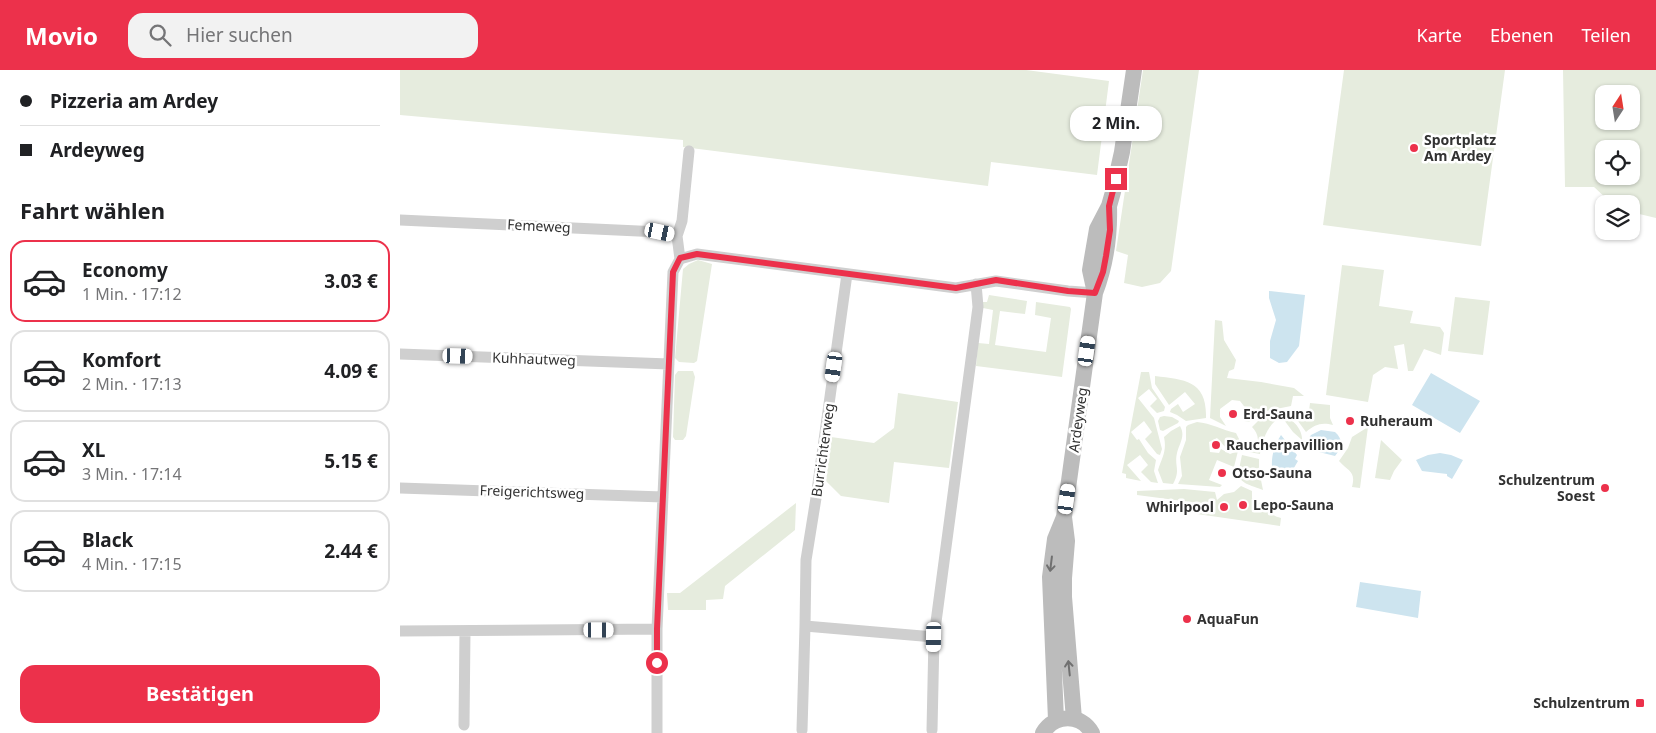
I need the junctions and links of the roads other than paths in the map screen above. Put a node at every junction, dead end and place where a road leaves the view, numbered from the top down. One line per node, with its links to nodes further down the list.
1 (1134, 70): 8 (main road, Ardeyweg)
2 (689, 151): 4 (street)
3 (400, 220): 4 (street, Femeweg)
4 (677, 236): 5 (street)
5 (680, 258): 6 (street); 10 (street)
6 (847, 274): 7 (street); 14 (street, Burrichterweg)
7 (976, 284): 8 (street); 18 (street)
8 (1095, 293): 13 (main road, Ardeyweg)
9 (400, 354): 10 (street, Kuhhautweg)
10 (669, 364): 12 (street)
11 (400, 488): 12 (street, Freigerichtsweg)
12 (663, 497): 15 (street)
13 (1064, 517): 19 (main road, Ardeyweg, one-way to 13); 21 (main road, Ardeyweg, one-way to 21)
14 (804, 626): 18 (street); 22 (street, Burrichterweg)
15 (657, 629): 17 (street); 25 (street)
16 (400, 631): 17 (street)
17 (465, 631): 20 (street)
18 (934, 637): 23 (street)
19 (1074, 719): 21 (main road); 24 (main road)
20 (464, 725)
21 (1044, 729)
22 (802, 730)
23 (932, 730)
24 (1091, 731): 26 (main road)
25 (657, 733)
26 (1106, 733)

